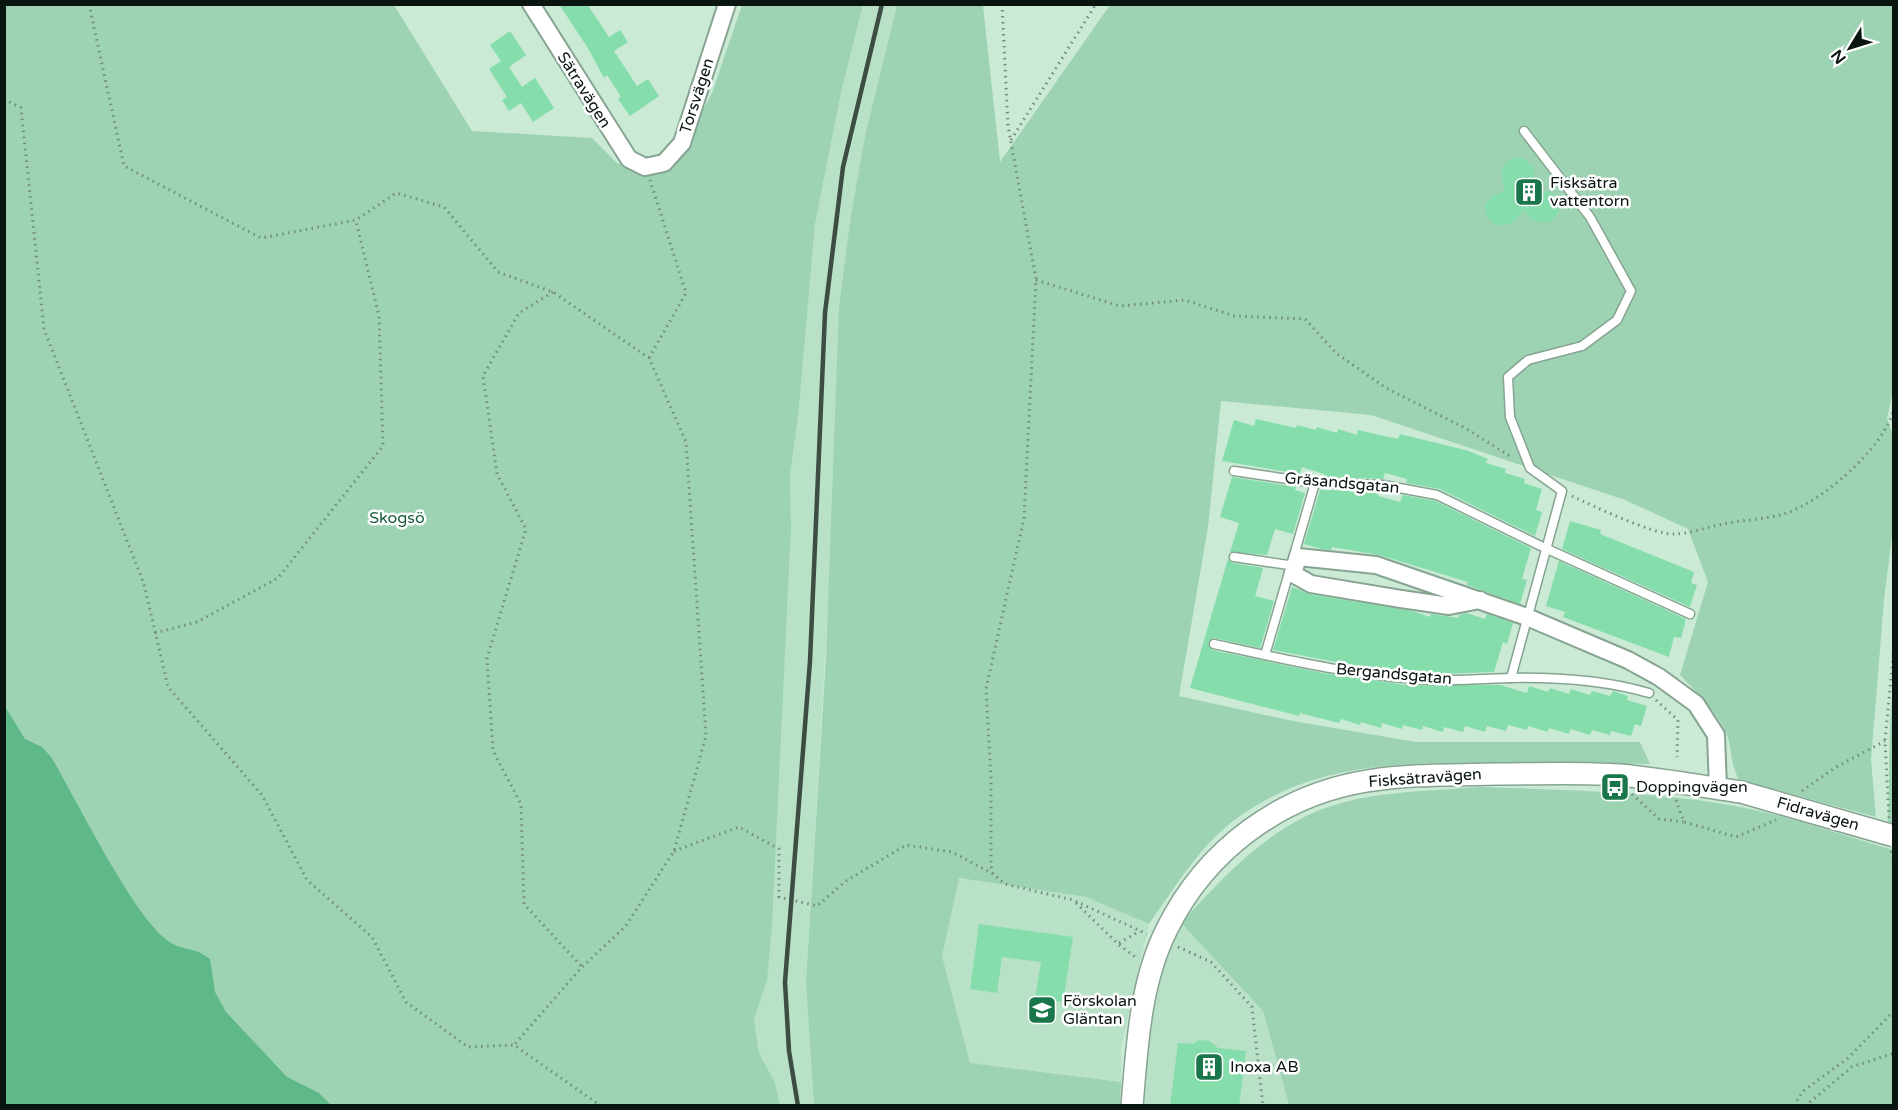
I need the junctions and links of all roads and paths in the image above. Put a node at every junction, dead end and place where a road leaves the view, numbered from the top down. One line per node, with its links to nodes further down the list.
1 (89, 4): 10 (path)
2 (531, 4): 9 (street, Sätravägen)
3 (727, 4): 9 (street, Torsvägen)
4 (1002, 4): 8 (path)
5 (1096, 4): 8 (path)
6 (4, 99): 25 (path)
7 (1524, 130): 15 (lane)
8 (1011, 140): 11 (path)
9 (645, 167): 13 (path)
10 (356, 220): 12 (path); 25 (path)
11 (1036, 279): 15 (path); 43 (path)
12 (553, 292): 13 (path); 49 (path)
13 (649, 358): 41 (path)
14 (1893, 408): 18 (path)
15 (1530, 468): 18 (lane)
16 (1234, 471): 17 (lane, Gräsandsgatan)
17 (1315, 483): 19 (lane, Gräsandsgatan); 21 (lane)
18 (1562, 491): 19 (lane)
19 (1545, 548): 23 (lane, Gräsandsgatan); 24 (lane)
20 (1234, 557): 21 (lane)
21 (1293, 566): 22 (street); 22 (street); 28 (lane)
22 (1480, 600): 24 (street)
23 (1690, 614)
24 (1527, 617): 29 (lane); 34 (street)
25 (155, 633): 52 (path)
26 (1214, 644): 28 (lane, Bergandsgatan)
27 (1893, 647): 31 (path)
28 (1265, 655): 29 (lane, Bergandsgatan)
29 (1511, 678): 30 (lane, Bergandsgatan)
30 (1648, 693): 32 (path)
31 (1885, 741): 36 (path); 40 (path)
32 (1677, 757)
33 (1625, 788): 39 (path)
34 (1718, 788): 35 (street, Fisksätravägen); 50 (street, Fisksätravägen)
35 (1742, 792): 40 (street, Fidravägen, bridge)
36 (1798, 794)
37 (1676, 798): 39 (path)
38 (1781, 812): 39 (path)
39 (1683, 822)
40 (1891, 834): 42 (path)
41 (674, 851): 43 (path); 49 (path)
42 (1893, 861)
43 (993, 874): 44 (path)
44 (1073, 900): 45 (path); 47 (path)
45 (1140, 931): 46 (path); 47 (path)
46 (1149, 934)
47 (1118, 944): 50 (path)
48 (1174, 945): 56 (path)
49 (582, 967): 52 (path)
50 (1152, 969): 55 (street, Fisksätravägen)
51 (1893, 1011): 57 (path)
52 (514, 1045): 54 (path)
53 (1893, 1053): 58 (path)
54 (601, 1106)
55 (1132, 1106)
56 (1263, 1106)
57 (1794, 1106)
58 (1805, 1106)

